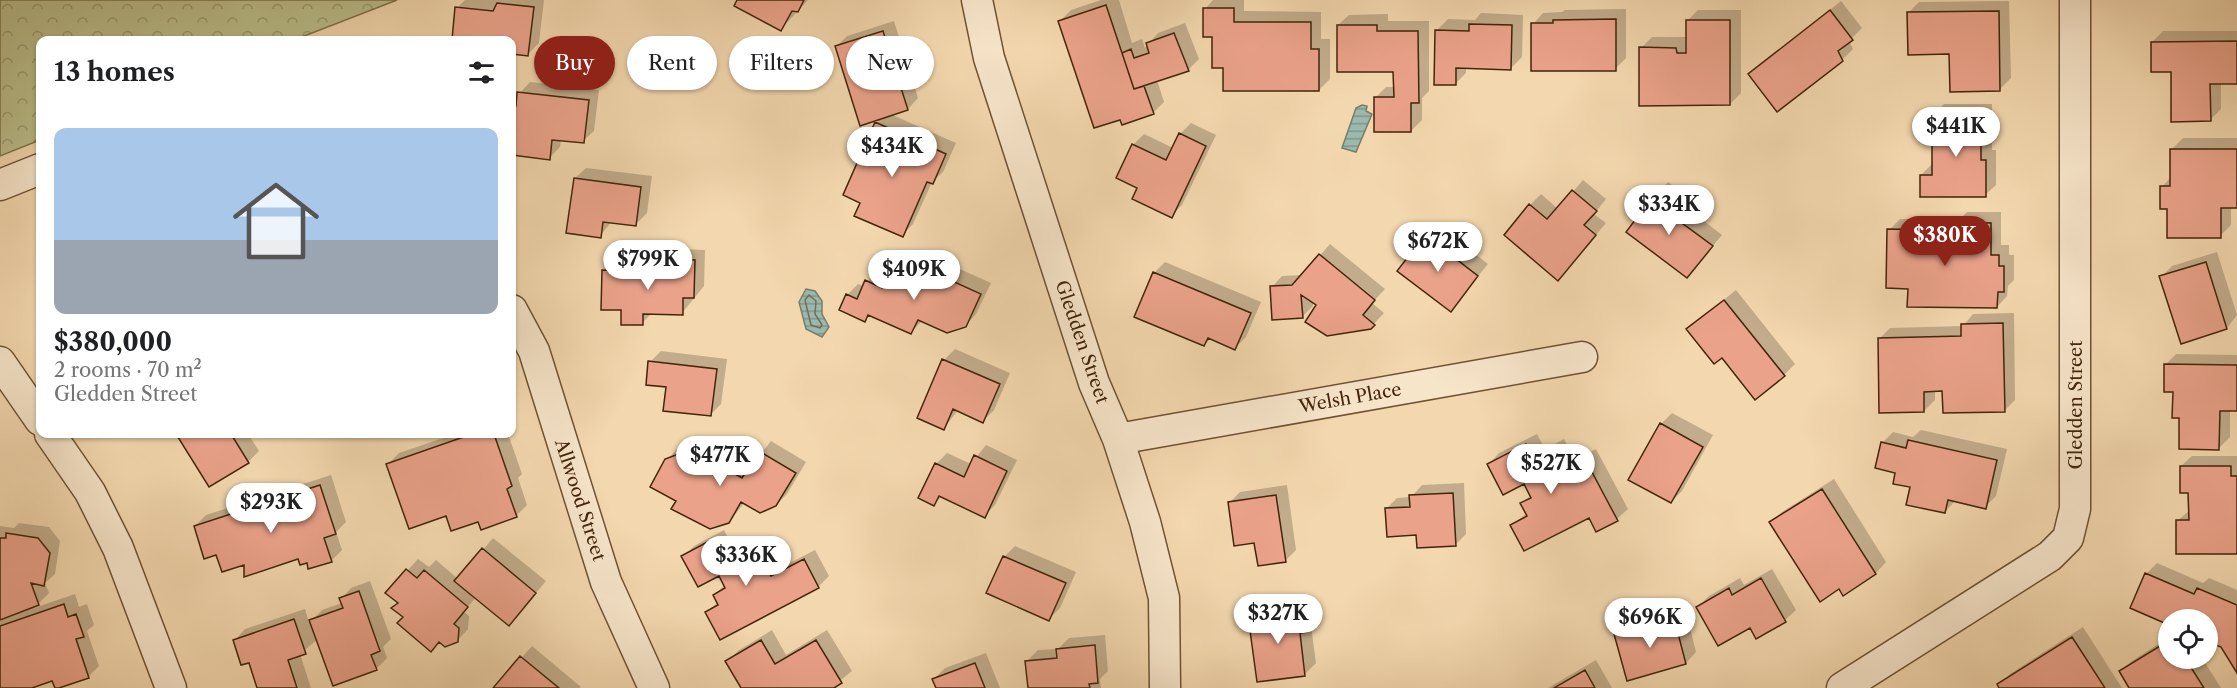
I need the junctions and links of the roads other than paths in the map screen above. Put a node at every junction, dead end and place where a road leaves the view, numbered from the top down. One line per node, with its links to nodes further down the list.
1 (977, 0): 10 (street, Gledden Street)
2 (2075, 0): 14 (street, Gledden Street)
3 (36, 171): 4 (street)
4 (0, 185)
5 (516, 317): 12 (street, Allwood Street)
6 (1582, 357): 10 (street, Welsh Place)
7 (0, 362): 8 (street)
8 (36, 414)
9 (53, 438): 11 (street)
10 (1118, 439): 13 (street, Gledden Street)
11 (171, 688)
12 (654, 688)
13 (1165, 688)
14 (1842, 688)

